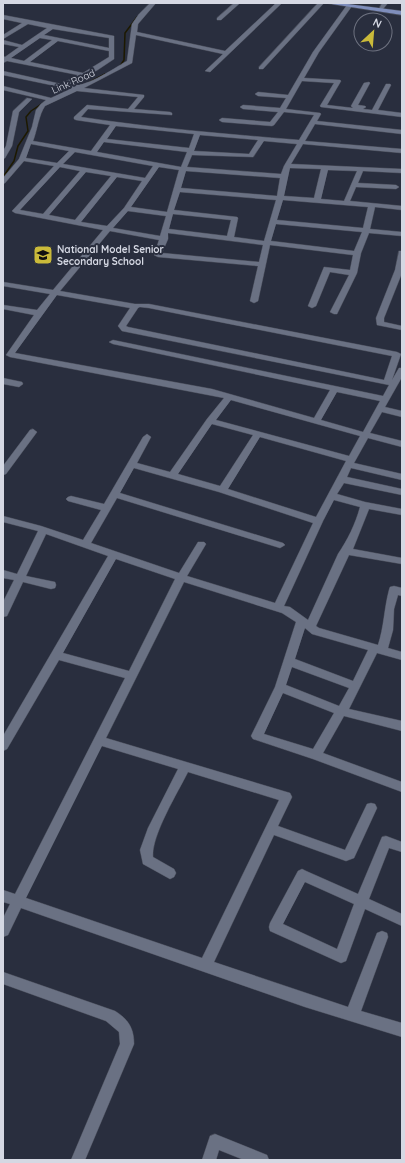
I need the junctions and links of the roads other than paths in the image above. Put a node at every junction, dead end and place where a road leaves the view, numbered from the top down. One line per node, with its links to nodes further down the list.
1 (153, 3): 13 (street, Link Road)
2 (237, 3): 10 (street)
3 (279, 3): 20 (street)
4 (321, 3): 23 (street)
5 (328, 3): 6 (main road)
6 (348, 4): 7 (main road); 8 (main road); 27 (street)
7 (383, 5): 8 (main road)
8 (402, 12)
9 (3, 17): 11 (street)
10 (219, 19)
11 (27, 22): 12 (street); 15 (street)
12 (52, 27): 14 (street); 19 (street)
13 (134, 33): 20 (street); 32 (street, Link Road)
14 (39, 36): 16 (street); 18 (street)
15 (3, 37)
16 (57, 39): 19 (street); 22 (street)
17 (3, 42): 18 (street)
18 (24, 47): 21 (street)
19 (112, 50): 26 (street)
20 (226, 53): 24 (street)
21 (4, 59): 22 (street)
22 (25, 62): 26 (street)
23 (261, 68)
24 (208, 71)
25 (3, 72): 29 (street)
26 (84, 75): 29 (street)
27 (299, 79): 34 (street); 37 (street)
28 (367, 84): 41 (street)
29 (63, 85): 32 (street)
30 (388, 85): 41 (street)
31 (3, 88): 36 (street)
32 (76, 88): 36 (street, Link Road); 39 (street)
33 (258, 94): 34 (street)
34 (289, 97): 40 (street)
35 (29, 99): 58 (street)
36 (49, 100): 52 (street, Link Road)
37 (323, 106): 41 (street); 43 (street)
38 (243, 107): 40 (street)
39 (130, 110): 42 (street); 47 (street)
40 (282, 110): 43 (street); 45 (street)
41 (374, 110): 44 (street)
42 (170, 114)
43 (318, 114): 46 (street)
44 (402, 115)
45 (222, 120)
46 (313, 122): 48 (street); 53 (street)
47 (114, 124): 49 (street); 51 (street)
48 (402, 132)
49 (198, 134): 50 (street); 55 (street)
50 (262, 139): 53 (street); 62 (street)
51 (103, 140): 55 (street); 57 (street)
52 (29, 142): 54 (street); 59 (street, Link Road)
53 (301, 143): 56 (street); 63 (street)
54 (73, 150): 57 (street); 61 (street)
55 (190, 152): 62 (street); 65 (street)
56 (402, 152)
57 (93, 153): 60 (street)
58 (3, 156)
59 (22, 159): 61 (street); 72 (street, Link Road)
60 (158, 164): 65 (street); 71 (street)
61 (58, 165): 66 (street); 83 (street)
62 (248, 165): 65 (street); 70 (street)
63 (287, 166): 64 (street); 70 (street)
64 (325, 168): 67 (street); 77 (street)
65 (183, 169): 75 (street)
66 (84, 170): 69 (street); 83 (street)
67 (361, 170): 68 (street); 73 (street)
68 (402, 171)
69 (115, 175): 71 (street); 85 (street)
70 (284, 176): 76 (street)
71 (147, 180): 81 (street)
72 (3, 182)
73 (354, 185): 74 (street); 78 (street)
74 (396, 187)
75 (177, 190): 76 (street); 82 (street)
76 (280, 199): 77 (street); 84 (street)
77 (316, 201): 78 (street)
78 (346, 203): 79 (street)
79 (372, 205): 80 (street); 87 (street)
80 (402, 208)
81 (126, 209): 82 (street); 86 (street)
82 (170, 213): 89 (street); 90 (street)
83 (45, 216): 85 (street)
84 (274, 222): 87 (street); 91 (street)
85 (76, 223): 86 (street)
86 (108, 229): 89 (street); 98 (street)
87 (366, 231): 88 (street); 92 (street)
88 (402, 234)
89 (165, 235): 90 (street); 94 (street)
90 (230, 239): 91 (street)
91 (268, 243): 92 (street); 94 (street)
92 (357, 253): 96 (street)
93 (402, 255): 95 (street)
94 (262, 264): 99 (street)
95 (401, 270): 105 (street)
96 (353, 273): 101 (street); 103 (street)
97 (3, 284): 98 (street)
98 (54, 293): 100 (street); 104 (street)
99 (254, 301)
100 (135, 306): 100 (street)
101 (312, 306)
102 (3, 307): 104 (street)
103 (334, 312)
104 (39, 313): 107 (street)
105 (402, 328)
106 (113, 342): 111 (street)
107 (6, 354): 112 (street)
108 (402, 370): 113 (street)
109 (3, 381): 110 (street)
110 (19, 384)
111 (335, 388): 113 (street); 116 (street)
112 (229, 397): 116 (street); 117 (street)
113 (386, 399): 114 (street)
114 (381, 409): 115 (street); 120 (street)
115 (402, 414)
116 (317, 420): 120 (street)
117 (210, 421): 119 (street); 126 (street)
118 (33, 432): 125 (street)
119 (258, 434): 123 (street); 129 (street)
120 (364, 435): 122 (street); 123 (street)
121 (147, 437): 124 (street)
122 (402, 444)
123 (350, 462): 127 (street); 128 (street)
124 (131, 464): 126 (street); 131 (street)
125 (3, 472)
126 (172, 476): 129 (street)
127 (402, 477)
128 (341, 479): 130 (street); 132 (street)
129 (222, 490): 138 (street)
130 (402, 492)
131 (114, 494): 135 (street); 142 (street)
132 (332, 496): 134 (street); 138 (street)
133 (71, 499): 135 (street)
134 (365, 505): 136 (street); 143 (street)
135 (106, 508): 141 (street)
136 (402, 512)
137 (3, 518): 139 (street)
138 (318, 521): 151 (street)
139 (44, 530): 141 (street); 147 (street)
140 (201, 544): 148 (street)
141 (84, 545): 144 (street)
142 (280, 545)
143 (347, 550): 145 (street); 153 (street)
144 (114, 555): 148 (street); 155 (street)
145 (402, 561)
146 (3, 574): 147 (street)
147 (20, 578): 149 (street); 152 (street)
148 (181, 578): 151 (street); 158 (street)
149 (51, 585)
150 (402, 592): 154 (street)
151 (278, 608): 153 (street)
152 (3, 613)
153 (306, 624): 154 (street); 157 (street)
154 (378, 649): 156 (street); 159 (street)
155 (56, 655): 158 (street); 164 (street)
156 (402, 656)
157 (288, 662): 159 (street); 160 (street)
158 (132, 676): 163 (street)
159 (356, 686): 161 (street)
160 (280, 687): 161 (street); 165 (street)
161 (340, 711): 162 (street); 165 (street)
162 (402, 726)
163 (99, 740): 166 (street); 173 (street)
164 (3, 746)
165 (316, 755): 167 (street)
166 (185, 767): 169 (street); 171 (street)
167 (402, 787)
168 (371, 808): 169 (street)
169 (271, 829): 178 (street)
170 (402, 847): 174 (street)
171 (170, 873)
172 (3, 896): 173 (street)
173 (18, 901): 176 (street); 178 (street)
174 (361, 902): 174 (street); 175 (street)
175 (402, 920)
176 (3, 931)
177 (382, 937): 180 (street)
178 (205, 966): 180 (street)
179 (3, 978): 182 (street)
180 (352, 1015): 181 (street)
181 (402, 1030)
182 (78, 1160)
183 (209, 1160): 184 (street)
184 (262, 1160)

